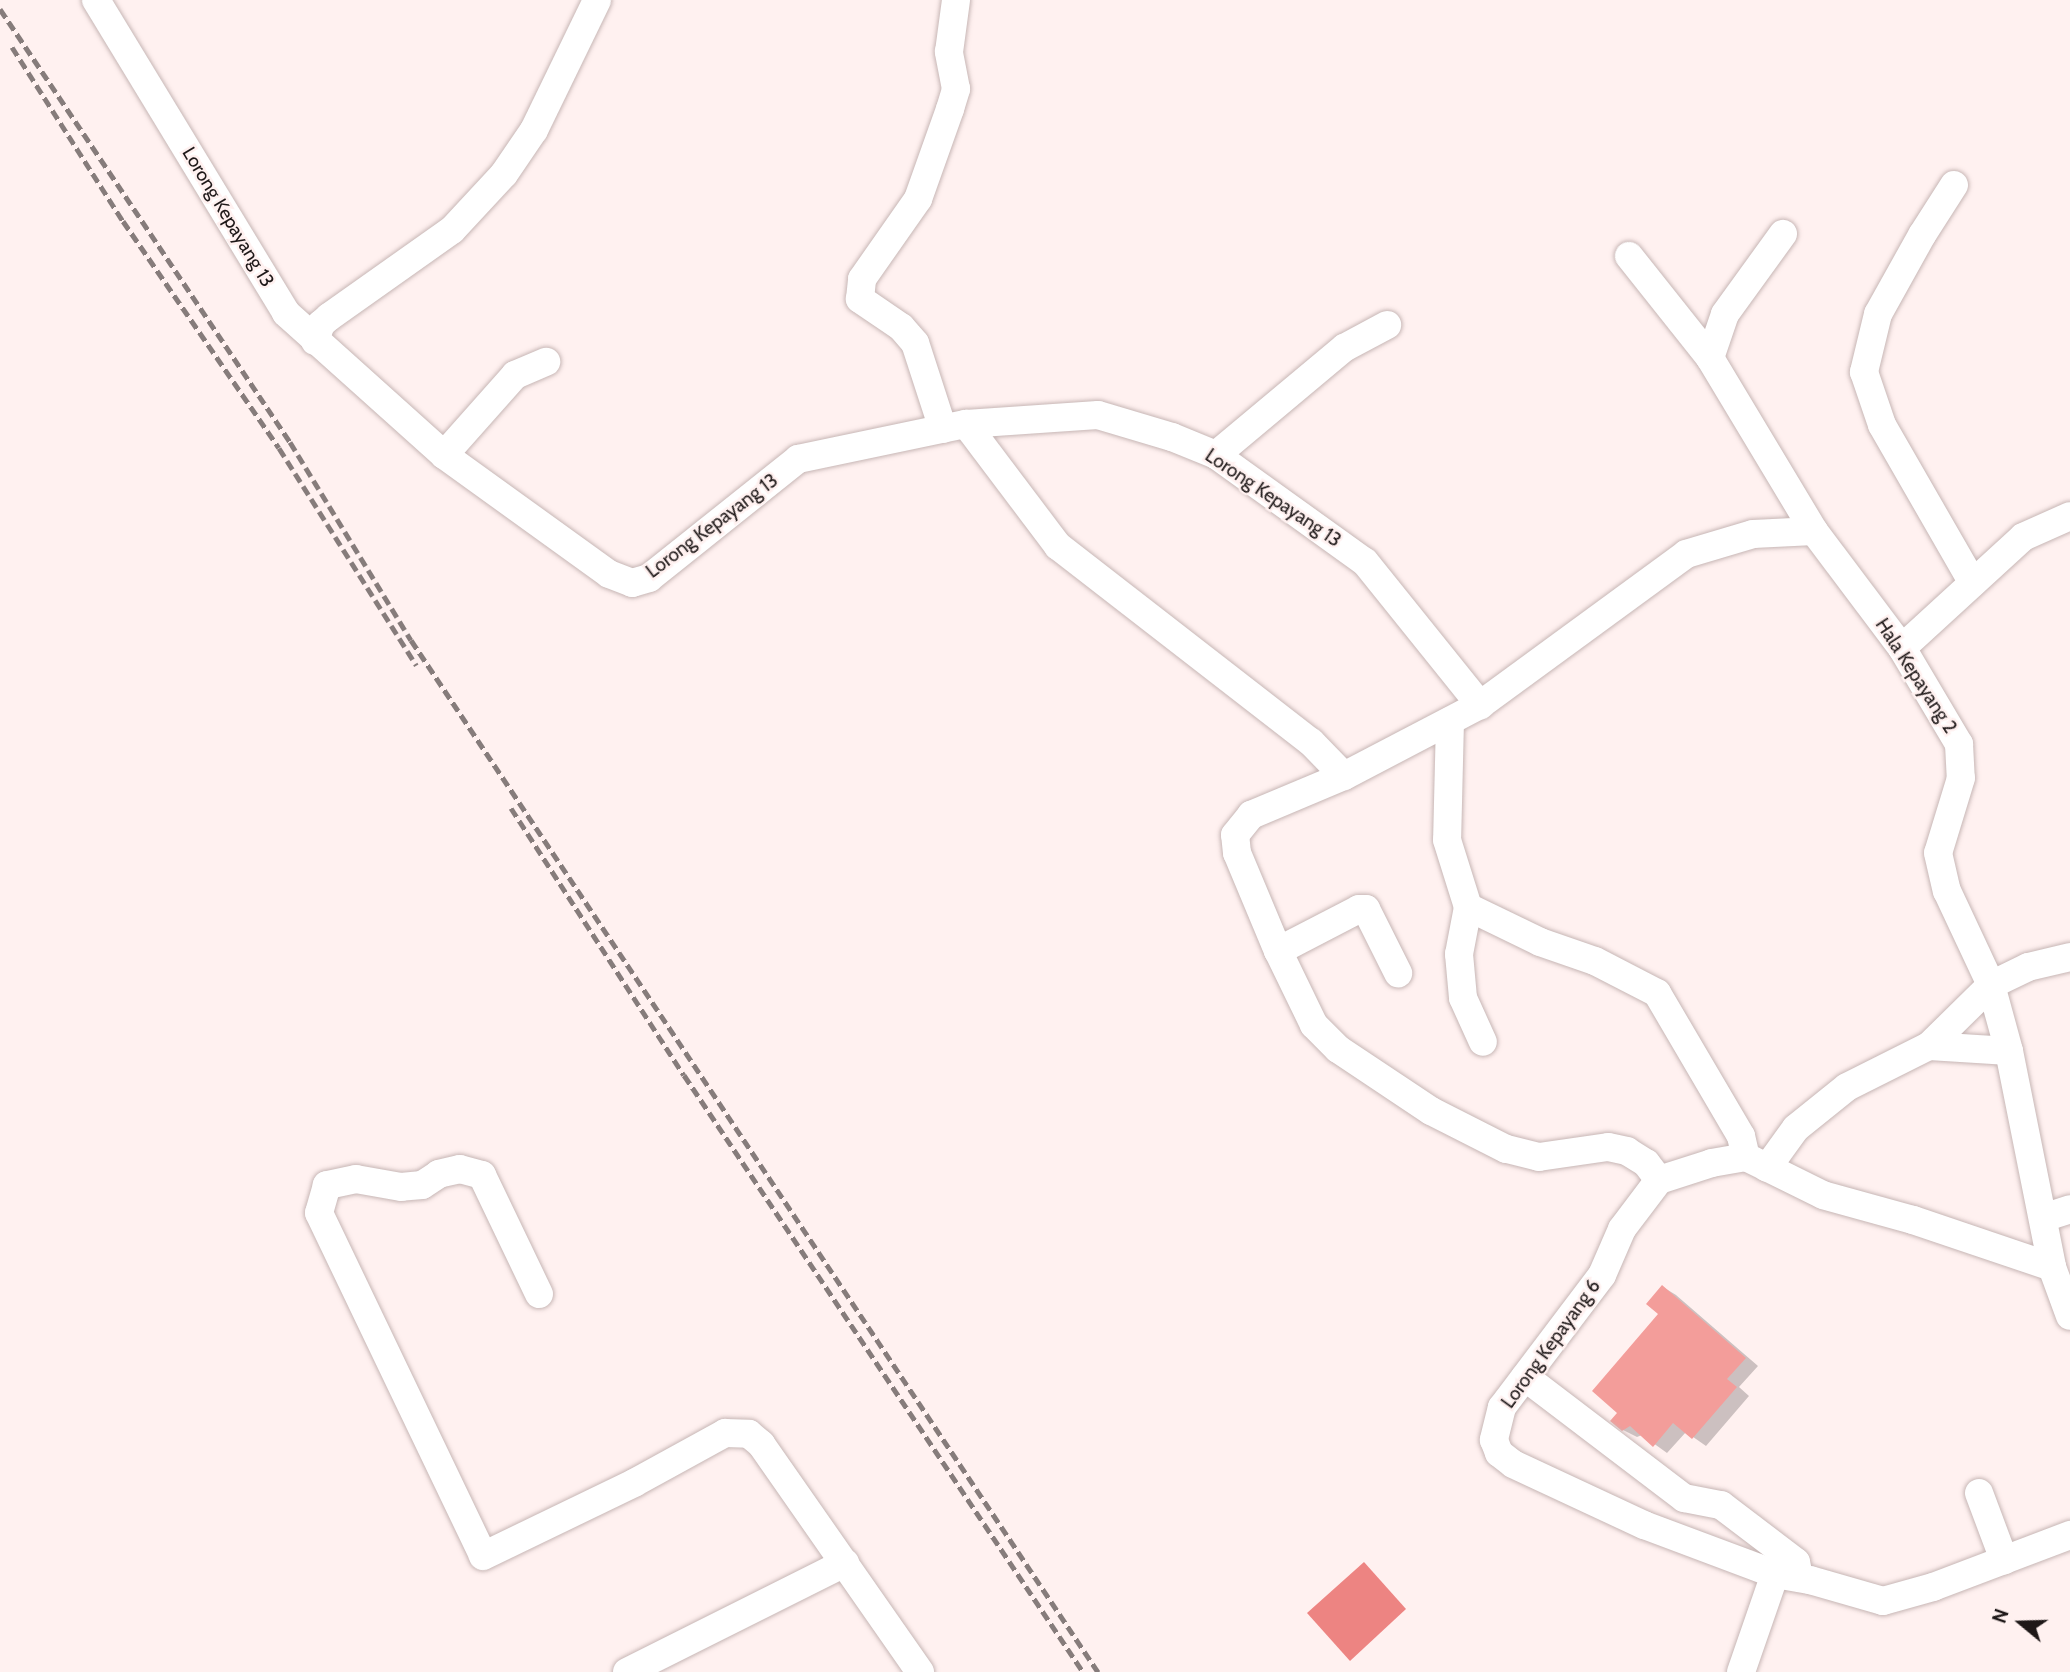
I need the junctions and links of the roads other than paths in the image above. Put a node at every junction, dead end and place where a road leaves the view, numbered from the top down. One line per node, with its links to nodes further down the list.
1 (96, 0): 8 (street, Lorong Kepayang 13)
2 (597, 0): 8 (street)
3 (956, 0): 11 (street)
4 (1954, 185): 16 (street)
5 (1783, 234): 9 (street)
6 (1629, 257): 9 (street, Hala Kepayang 2)
7 (1387, 325): 13 (street)
8 (315, 341): 12 (street, Lorong Kepayang 13)
9 (1710, 358): 15 (street, Hala Kepayang 2)
10 (545, 362): 12 (street)
11 (954, 426): 12 (street, Lorong Kepayang 13); 13 (street, Lorong Kepayang 13); 20 (street)
12 (444, 454)
13 (1216, 456): 18 (street, Lorong Kepayang 13)
14 (2070, 516): 16 (street)
15 (1814, 531): 17 (street, Hala Kepayang 2); 18 (street)
16 (1973, 583): 17 (street)
17 (1902, 648): 25 (street, Hala Kepayang 2)
18 (1480, 705): 19 (street)
19 (1450, 721): 20 (street); 21 (street)
20 (1345, 776): 22 (street)
21 (1468, 907): 26 (street); 29 (street)
22 (1278, 951): 24 (street); 30 (street)
23 (2070, 957): 25 (street)
24 (1398, 973)
25 (1990, 985): 27 (street); 28 (street, Hala Kepayang 2)
26 (1483, 1042)
27 (1929, 1045): 28 (street); 29 (street)
28 (2009, 1051): 32 (street, Hala Kepayang 2)
29 (1756, 1162): 30 (street); 33 (street)
30 (1659, 1180): 36 (street, Lorong Kepayang 6)
31 (2070, 1209): 32 (street)
32 (2043, 1218): 33 (street, Hala Kepayang 2)
33 (2052, 1267): 35 (street, Hala Kepayang 2)
34 (539, 1294): 40 (street)
35 (2070, 1316)
36 (1525, 1377): 41 (street); 41 (street, Lorong Kepayang 6)
37 (1979, 1493): 39 (street)
38 (2070, 1535): 39 (street, Lorong Kepayang 6)
39 (2004, 1560): 41 (street, Lorong Kepayang 6)
40 (845, 1563): 42 (street); 43 (street)
41 (1787, 1576): 44 (street)
42 (916, 1666)
43 (627, 1672)
44 (1741, 1672)

